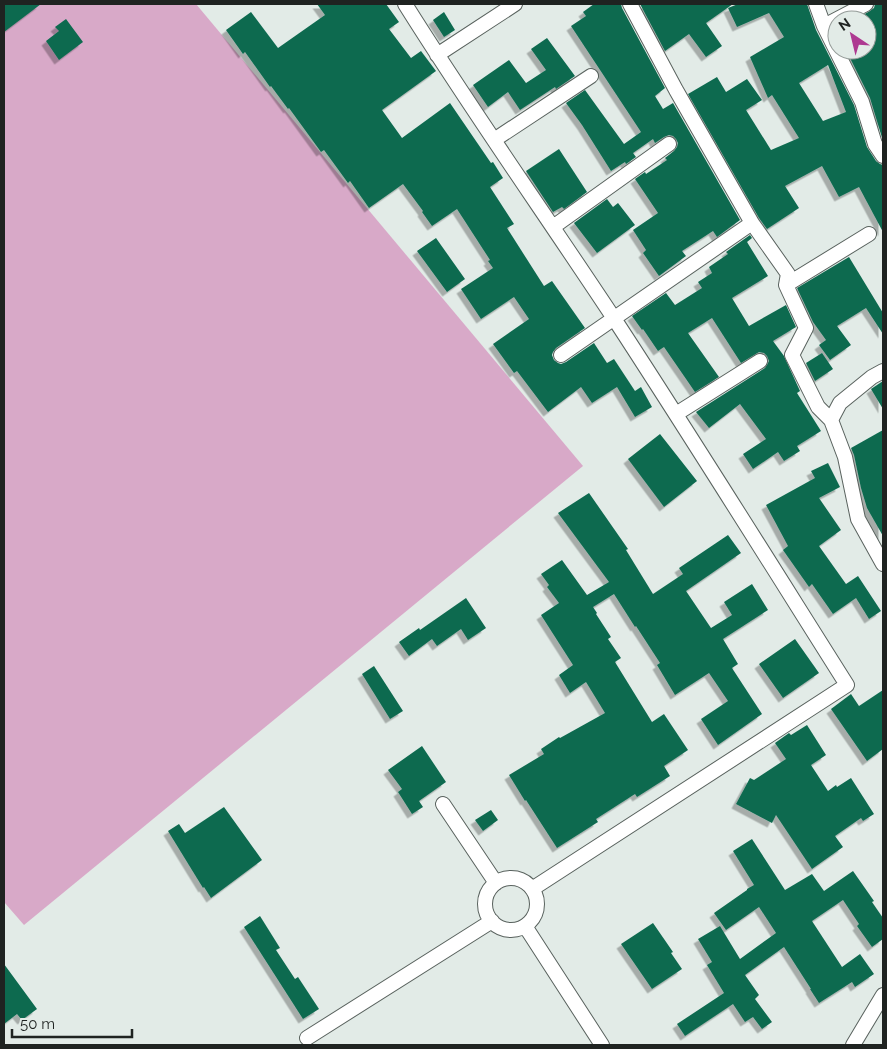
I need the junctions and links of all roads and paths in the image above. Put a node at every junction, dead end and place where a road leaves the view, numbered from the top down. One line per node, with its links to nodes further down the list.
1 (405, 4): 7 (street)
2 (516, 4): 7 (street)
3 (630, 4): 12 (street)
4 (816, 4): 6 (street)
5 (866, 4): 6 (street)
6 (824, 26): 11 (street)
7 (437, 55): 9 (street)
8 (591, 76): 9 (street)
9 (494, 140): 13 (street)
10 (670, 144): 13 (street)
11 (883, 156)
12 (752, 222): 15 (street); 16 (street)
13 (553, 227): 16 (street)
14 (868, 234): 15 (street)
15 (786, 285): 21 (street)
16 (614, 319): 17 (street); 20 (street)
17 (561, 355)
18 (760, 361): 20 (street)
19 (883, 371): 21 (street)
20 (676, 414): 25 (street)
21 (831, 420): 22 (street)
22 (883, 564)
23 (443, 804): 24 (street)
24 (496, 883): 25 (street); 26 (street)
25 (532, 890): 27 (street)
26 (492, 921): 27 (street); 29 (street)
27 (524, 926): 30 (street)
28 (882, 999): 31 (street)
29 (307, 1038)
30 (602, 1045)
31 (853, 1045)

